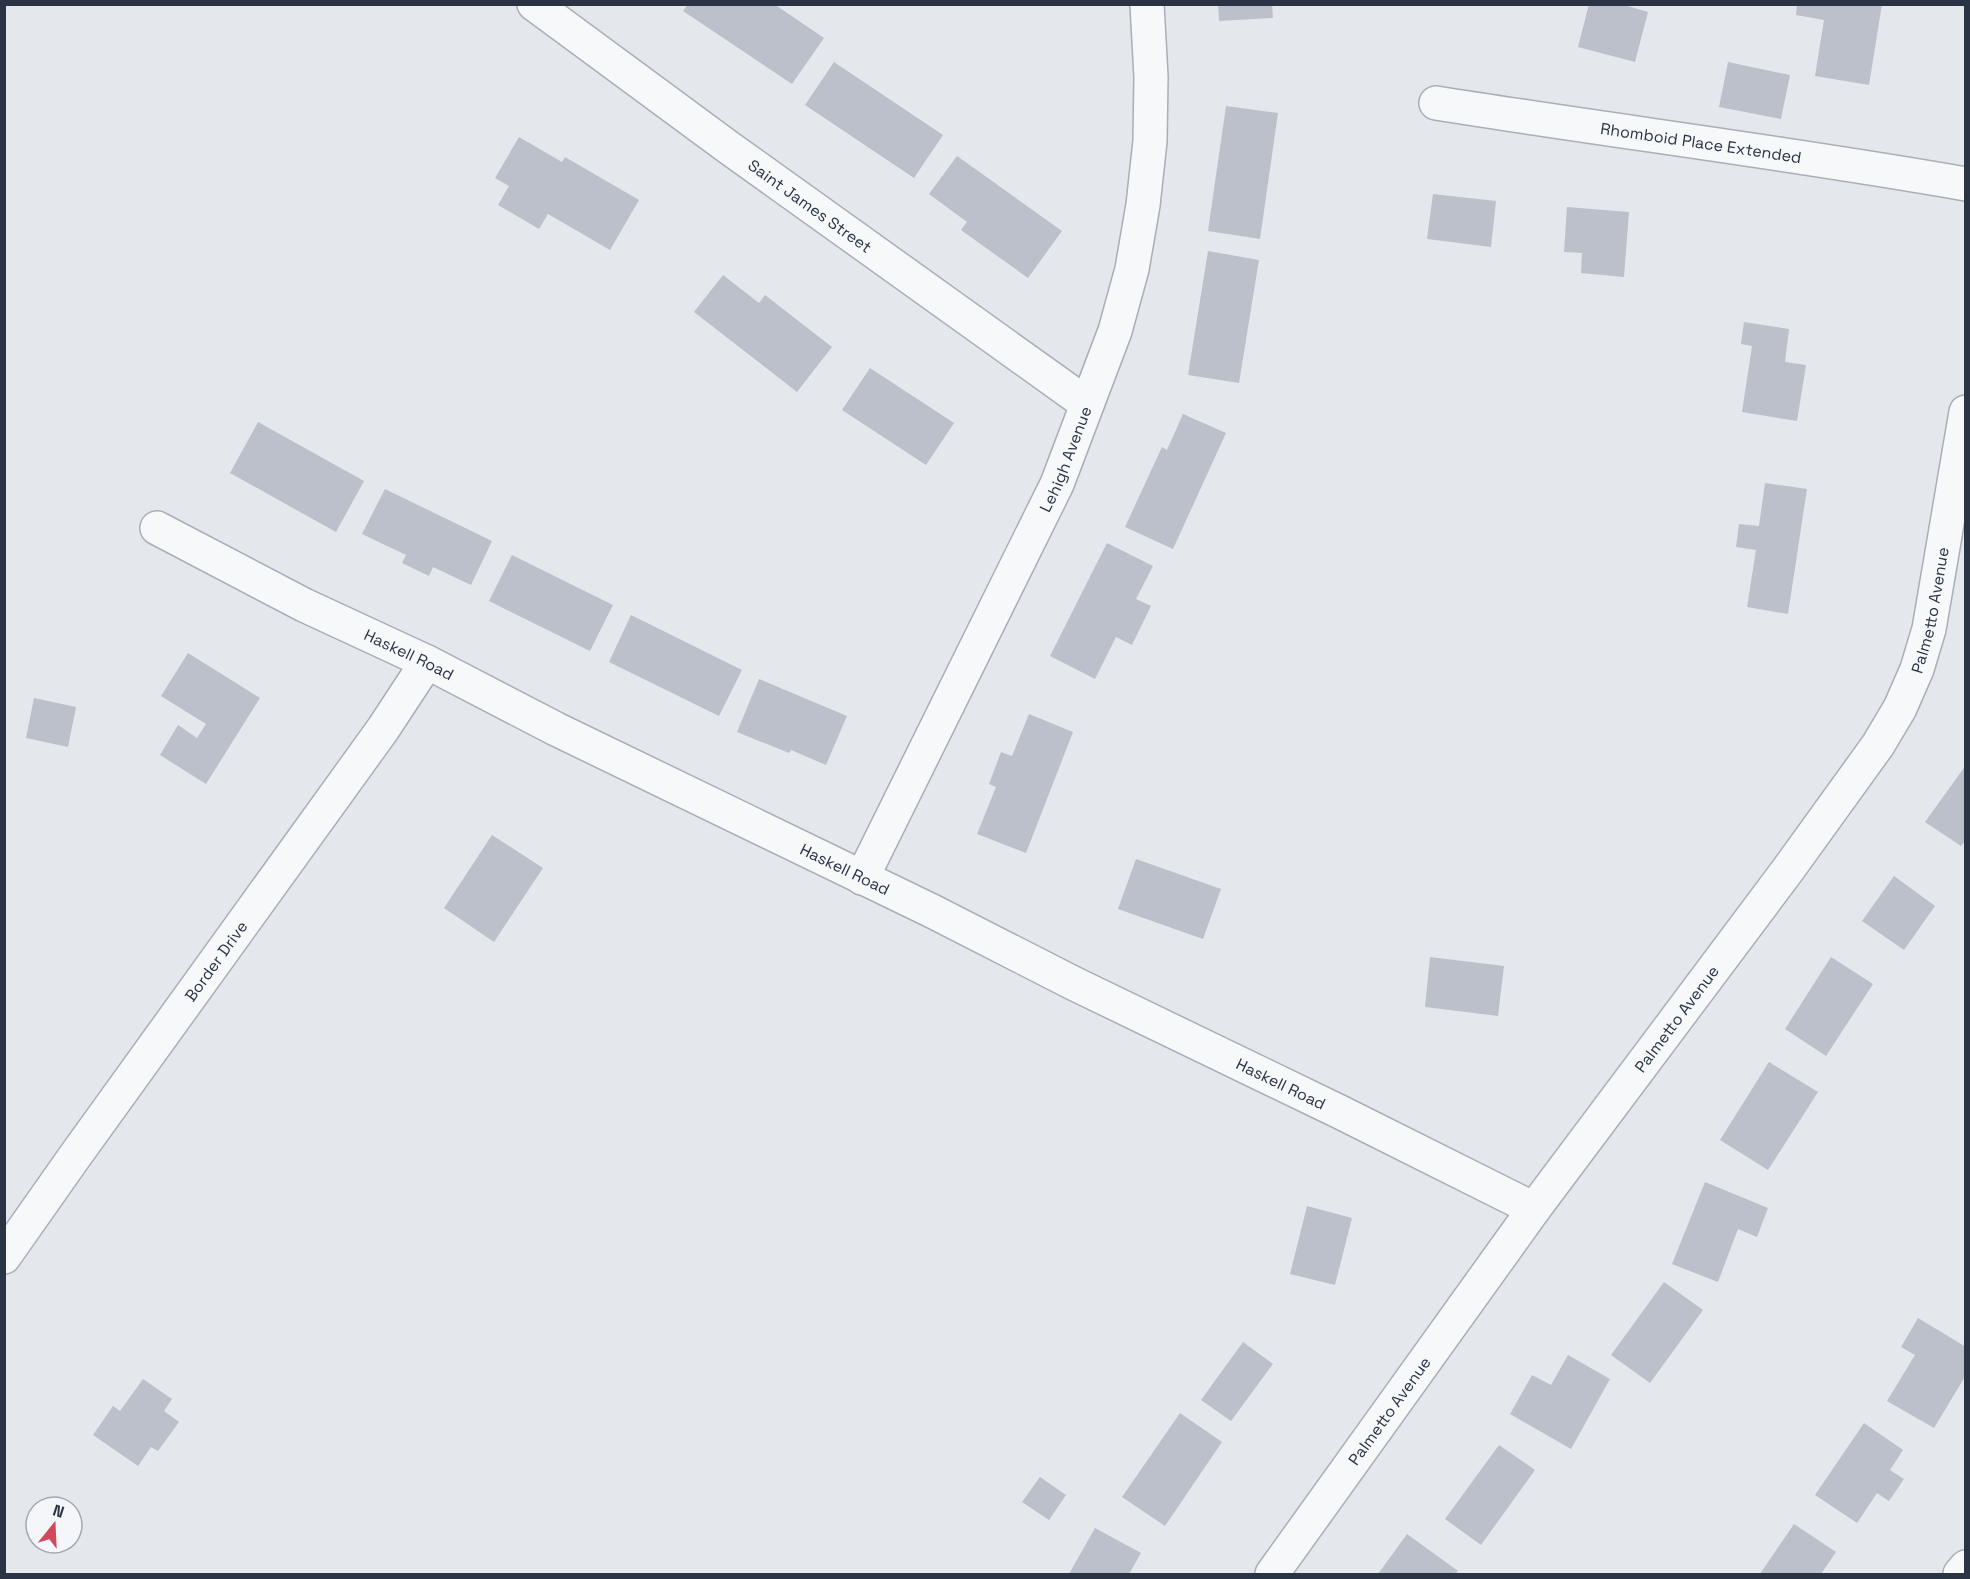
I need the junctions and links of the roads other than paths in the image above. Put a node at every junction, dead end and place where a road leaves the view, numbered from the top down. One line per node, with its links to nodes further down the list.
1 (534, 4): 5 (street, Saint James Street)
2 (1147, 4): 5 (street, Lehigh Avenue)
3 (1436, 103): 4 (street, Rhomboid Place Extended)
4 (1965, 184)
5 (1087, 404): 9 (street, Lehigh Avenue)
6 (1965, 412): 10 (street, Palmetto Avenue)
7 (157, 528): 8 (street, Haskell Road)
8 (427, 662): 9 (street, Haskell Road); 11 (street, Border Drive)
9 (862, 878): 10 (street, Haskell Road)
10 (1534, 1209): 13 (street, Palmetto Avenue)
11 (4, 1257)
12 (1965, 1567): 14 (street)
13 (1272, 1575)
14 (1960, 1575)

